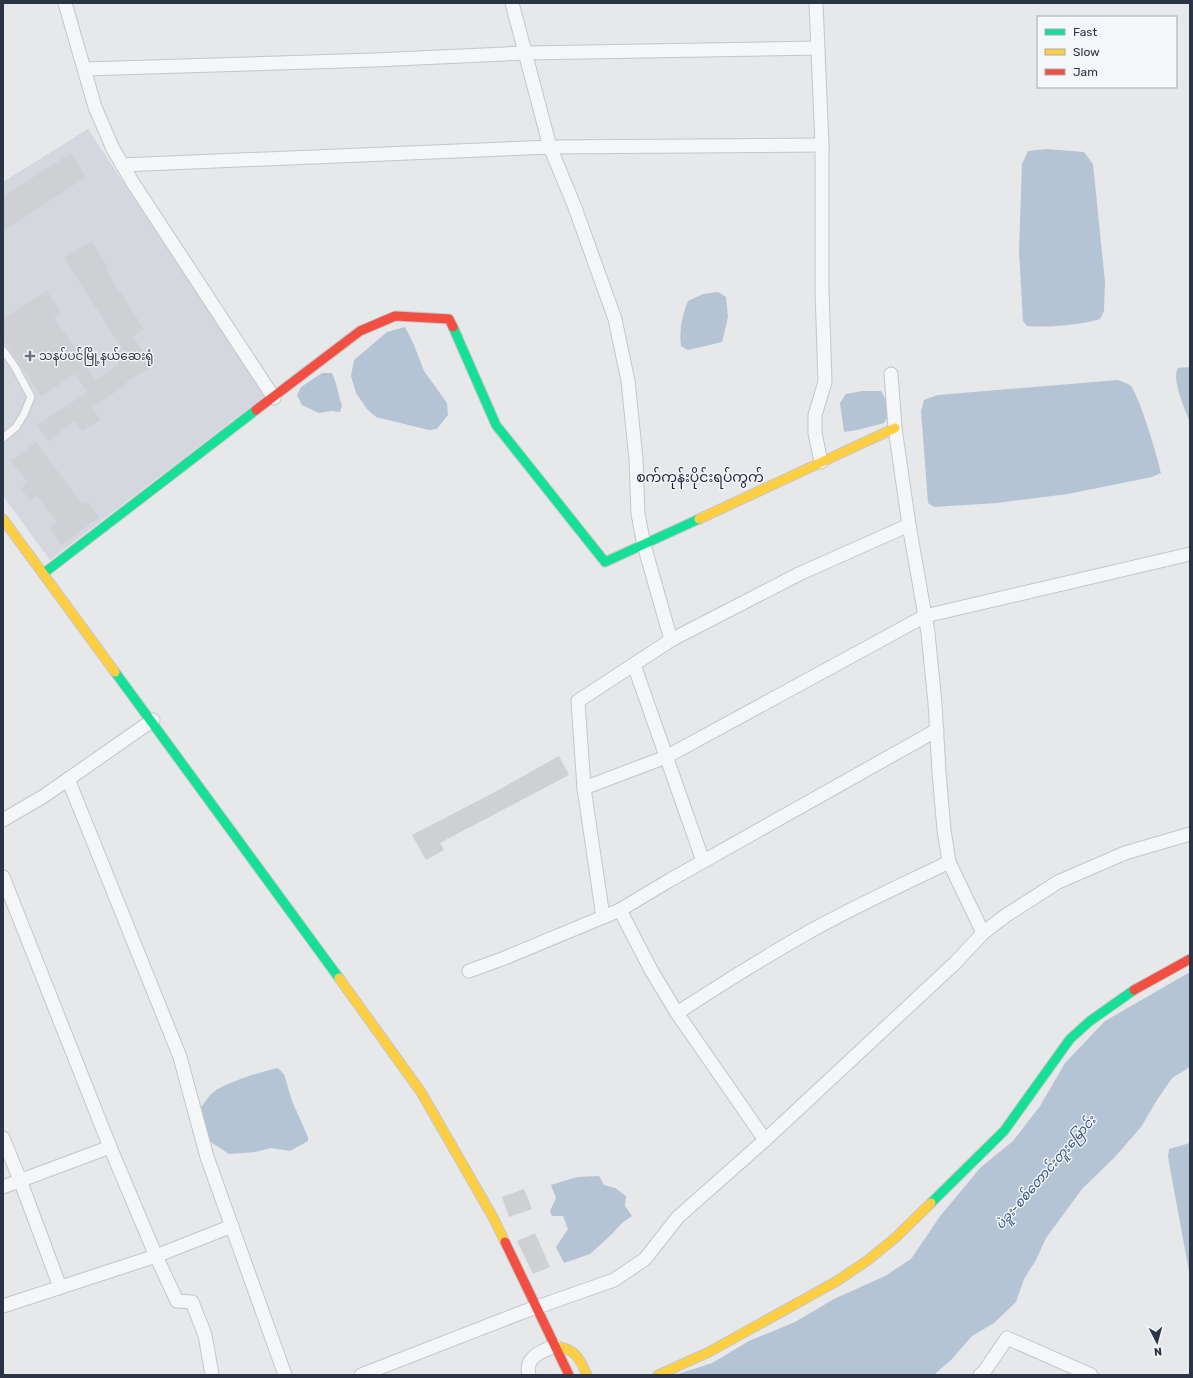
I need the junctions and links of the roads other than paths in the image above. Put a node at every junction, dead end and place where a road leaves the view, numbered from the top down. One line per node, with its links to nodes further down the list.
1 (65, 3): 6 (street)
2 (512, 3): 5 (street)
3 (816, 3): 4 (street)
4 (817, 48): 5 (street); 7 (street)
5 (524, 53): 6 (street); 8 (street)
6 (84, 69): 9 (street)
7 (822, 145): 8 (street); 15 (street)
8 (550, 148): 9 (street); 18 (street)
9 (122, 165): 12 (street)
10 (3, 350): 14 (lane)
11 (892, 374): 13 (street)
12 (274, 398): 18 (street); 20 (street)
13 (895, 428): 15 (street); 17 (street)
14 (3, 438)
15 (821, 462): 18 (street)
16 (3, 518): 20 (street)
17 (909, 526): 21 (street); 22 (street)
18 (644, 544): 22 (street)
19 (1190, 554): 21 (street)
20 (44, 573): 24 (street)
21 (925, 616): 25 (street); 26 (street)
22 (671, 640): 23 (street)
23 (634, 665): 26 (street); 28 (street)
24 (153, 720): 27 (street); 49 (street)
25 (937, 730): 31 (street); 32 (street)
26 (666, 757): 28 (street); 31 (street)
27 (68, 780): 29 (street); 45 (street)
28 (584, 788): 35 (street)
29 (3, 820)
30 (1190, 834): 36 (street)
31 (703, 861): 34 (street)
32 (949, 862): 36 (street); 39 (street)
33 (3, 877): 42 (street)
34 (620, 910): 35 (street); 39 (street)
35 (603, 917): 38 (street)
36 (983, 933): 41 (street)
37 (1190, 959): 57 (street)
38 (470, 971)
39 (677, 1013): 41 (street)
40 (3, 1138): 43 (street)
41 (765, 1140): 49 (street)
42 (110, 1147): 43 (street); 46 (street)
43 (20, 1180): 44 (street); 47 (street)
44 (3, 1187)
45 (232, 1226): 46 (street); 52 (street)
46 (156, 1256): 47 (street); 51 (street)
47 (60, 1287): 48 (street)
48 (3, 1306)
49 (537, 1308): 50 (street); 53 (street)
50 (555, 1346): 54 (street); 55 (street); 56 (street)
51 (212, 1375)
52 (285, 1375)
53 (361, 1375)
54 (529, 1375)
55 (569, 1375)
56 (587, 1375)
57 (658, 1375)
58 (980, 1375): 59 (street)
59 (1091, 1375)

